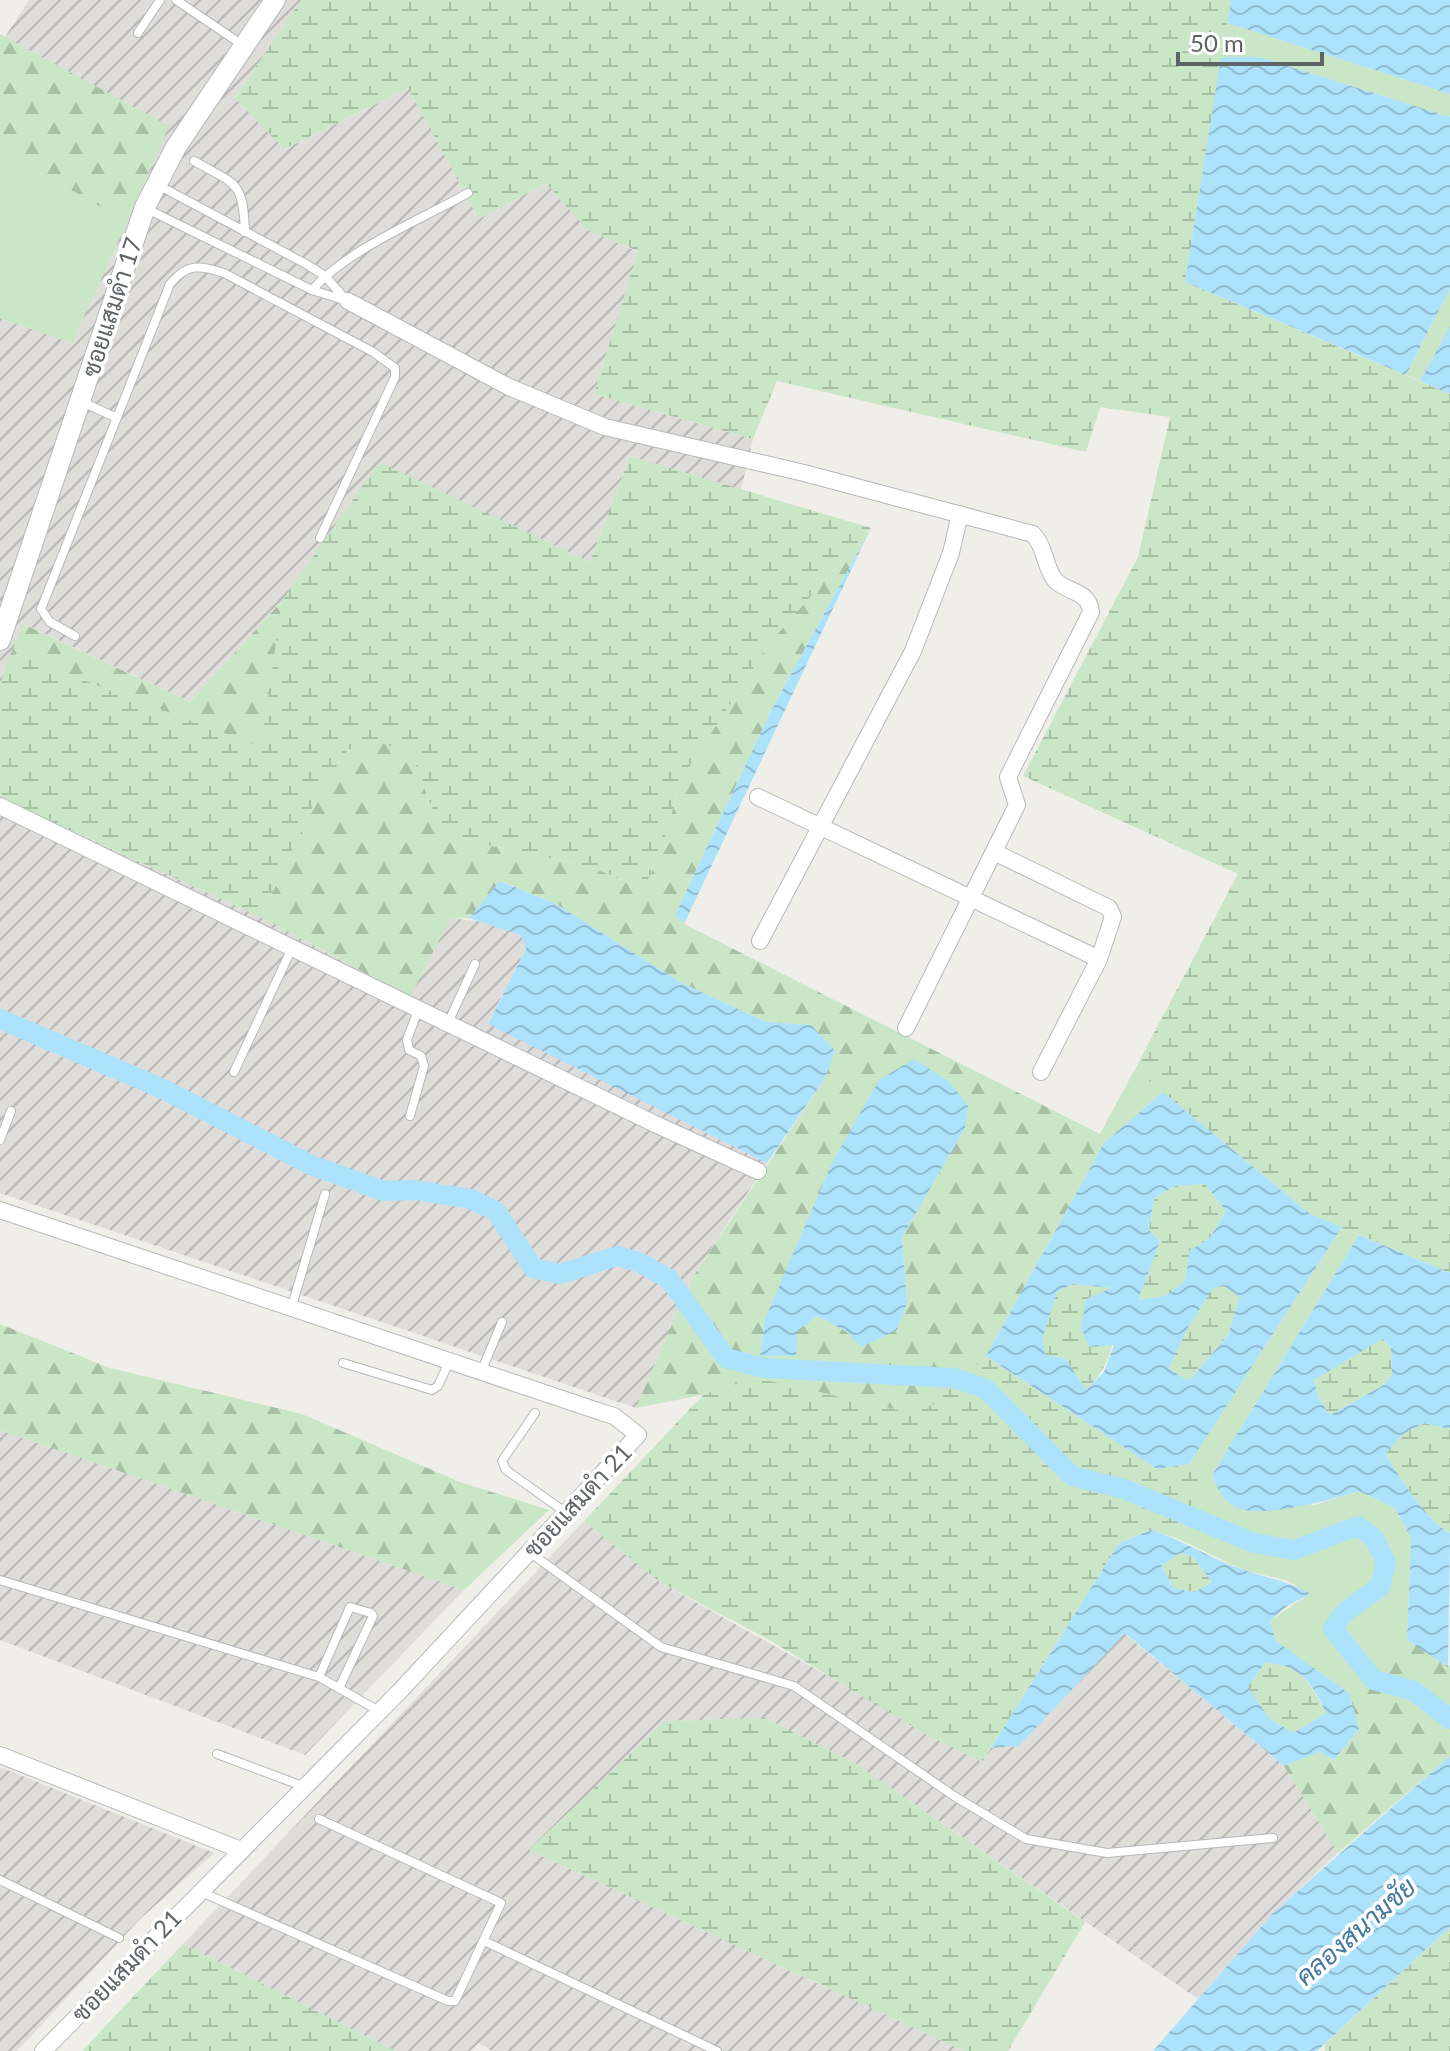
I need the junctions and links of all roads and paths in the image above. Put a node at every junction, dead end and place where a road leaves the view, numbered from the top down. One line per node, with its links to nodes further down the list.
1 (160, 0): 4 (lane)
2 (176, 0): 5 (lane)
3 (275, 0): 5 (street, ซอยแสมดำ 17)
4 (138, 33)
5 (244, 46): 7 (street, ซอยแสมดำ 17)
6 (194, 161): 10 (lane)
7 (155, 184): 9 (street, ซอยแสมดำ 17); 10 (lane)
8 (468, 193): 11 (lane)
9 (145, 207): 12 (lane); 14 (street, ซอยแสมดำ 17)
10 (245, 232): 11 (lane)
11 (325, 276): 12 (lane); 13 (lane)
12 (312, 290): 13 (lane)
13 (348, 301): 16 (street)
14 (79, 401): 15 (lane); 19 (street, ซอยแสมดำ 17)
15 (115, 417): 17 (lane); 18 (lane)
16 (960, 514): 22 (street); 23 (street)
17 (320, 538)
18 (75, 636)
19 (0, 640)
20 (758, 797): 22 (street)
21 (0, 806): 26 (street)
22 (823, 826): 24 (street); 25 (street)
23 (994, 852): 24 (street); 27 (street)
24 (971, 899): 27 (street); 31 (street)
25 (760, 941)
26 (292, 948): 29 (street); 32 (lane)
27 (1099, 959): 33 (street)
28 (475, 964): 30 (lane)
29 (418, 1010): 30 (street); 35 (lane)
30 (447, 1024): 37 (street)
31 (906, 1028)
32 (234, 1072)
33 (1041, 1072)
34 (11, 1111): 36 (lane)
35 (410, 1116)
36 (0, 1140)
37 (758, 1171)
38 (325, 1194): 40 (lane)
39 (0, 1210): 40 (street, ซอยแสมดำ 21)
40 (291, 1310): 42 (street, ซอยแสมดำ 21)
41 (502, 1322): 44 (lane)
42 (449, 1362): 43 (lane); 44 (street, ซอยแสมดำ 21)
43 (343, 1363)
44 (481, 1373): 46 (street, ซอยแสมดำ 21)
45 (535, 1413): 46 (lane)
46 (565, 1512): 47 (street, ซอยแสมดำ 21)
47 (528, 1552): 51 (street, ซอยแสมดำ 21); 56 (lane)
48 (0, 1580): 49 (lane)
49 (319, 1677): 50 (lane); 50 (lane)
50 (340, 1686): 51 (lane)
51 (379, 1711): 54 (street, ซอยแสมดำ 21)
52 (217, 1754): 54 (lane)
53 (0, 1755): 57 (street)
54 (305, 1787): 57 (street, ซอยแสมดำ 21)
55 (319, 1819): 61 (lane)
56 (1273, 1838)
57 (241, 1850): 59 (street, ซอยแสมดำ 21)
58 (0, 1880): 60 (lane)
59 (199, 1891): 61 (lane); 62 (street, ซอยแสมดำ 21)
60 (119, 1938)
61 (484, 1941): 63 (lane)
62 (43, 2051)
63 (717, 2051)

